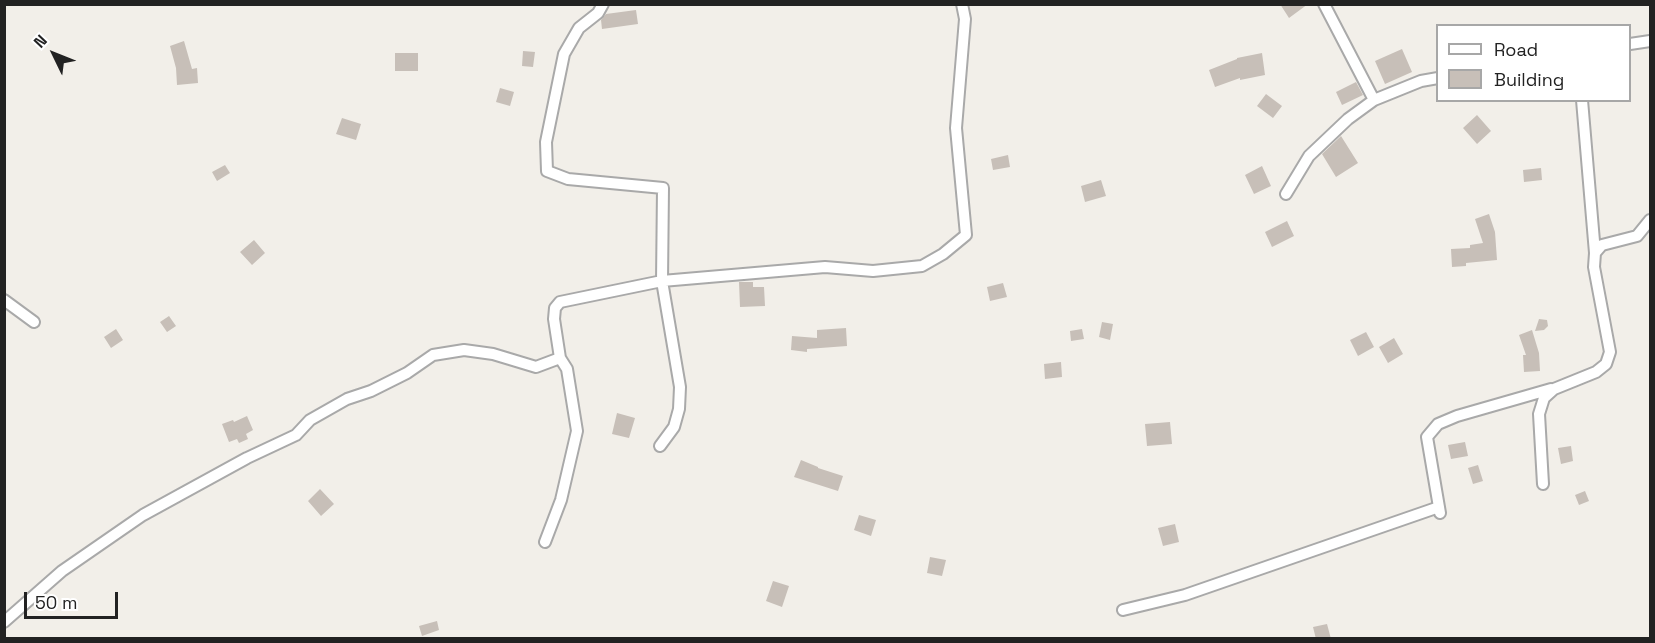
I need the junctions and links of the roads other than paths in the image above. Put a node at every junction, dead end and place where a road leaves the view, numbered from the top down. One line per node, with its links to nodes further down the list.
1 (603, 4): 12 (street)
2 (962, 4): 12 (street)
3 (1324, 4): 7 (street)
4 (1650, 41): 5 (street)
5 (1631, 44)
6 (1436, 78): 7 (street)
7 (1374, 100): 9 (street)
8 (1582, 102): 11 (street)
9 (1286, 194)
10 (1650, 220): 11 (street)
11 (1595, 253): 16 (street)
12 (662, 281): 15 (street); 17 (street)
13 (4, 300): 14 (street)
14 (34, 322)
15 (560, 358): 19 (street); 21 (street)
16 (1554, 388): 18 (street); 20 (street)
17 (660, 446)
18 (1543, 484)
19 (545, 542)
20 (1123, 610)
21 (4, 622)

